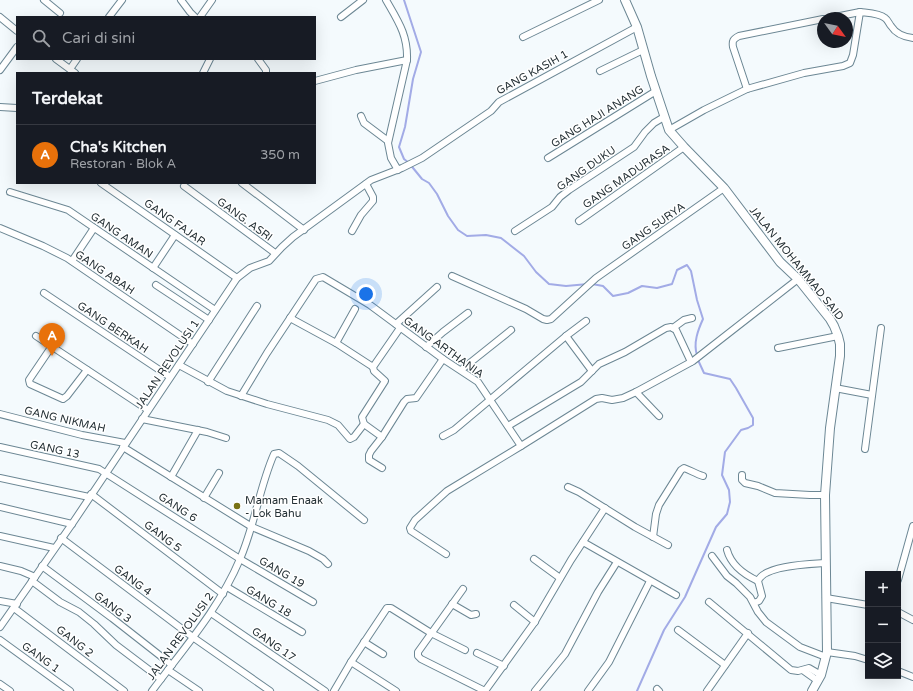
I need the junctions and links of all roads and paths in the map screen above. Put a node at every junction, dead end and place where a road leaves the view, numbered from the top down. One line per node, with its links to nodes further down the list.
1 (44, 0): 11 (street)
2 (122, 0): 12 (street)
3 (181, 0): 13 (street)
4 (212, 0): 14 (street)
5 (363, 0): 16 (street)
6 (386, 0): 28 (street)
7 (599, 0): 20 (street)
8 (625, 0): 18 (street, JALAN MOHAMMAD SAID)
9 (860, 12): 10 (street); 21 (street); 35 (street)
10 (853, 13)
11 (60, 14)
12 (110, 16)
13 (194, 16)
14 (201, 16)
15 (0, 17): 19 (street)
16 (341, 17)
17 (817, 20): 35 (street)
18 (637, 26): 23 (street, JALAN MOHAMMAD SAID); 45 (street, GANG KASIH 1)
19 (16, 30)
20 (523, 37)
21 (913, 38)
22 (16, 48): 29 (street)
23 (643, 50): 31 (street); 36 (street, JALAN MOHAMMAD SAID)
24 (57, 60): 30 (street)
25 (77, 60): 30 (street)
26 (209, 60): 32 (street)
27 (259, 60): 33 (street)
28 (407, 60): 34 (street); 42 (street)
29 (0, 70)
30 (72, 71)
31 (600, 71)
32 (203, 72)
33 (266, 72)
34 (316, 81)
35 (747, 89): 41 (street)
36 (656, 91): 40 (street, JALAN MOHAMMAD SAID); 44 (street, GANG HAJI ANANG)
37 (0, 106): 38 (street)
38 (16, 108)
39 (361, 116): 42 (street)
40 (664, 118): 41 (street, JALAN MOHAMMAD SAID); 57 (street, GANG DUKU)
41 (669, 130): 43 (street, JALAN MOHAMMAD SAID)
42 (388, 141): 45 (street)
43 (684, 148): 50 (street, JALAN MOHAMMAD SAID); 52 (street, GANG MADURASA)
44 (548, 158)
45 (400, 169): 48 (street, JALAN REVOLUSI 1)
46 (102, 184): 58 (street, GANG FAJAR)
47 (243, 184): 55 (street)
48 (366, 184): 55 (street, JALAN REVOLUSI 1); 56 (street)
49 (184, 186): 59 (street, GANG. ASRI)
50 (724, 188): 62 (street, GANG SURYA); 64 (street, JALAN MOHAMMAD SAID)
51 (10, 192): 54 (street, GANG AMAN)
52 (579, 221)
53 (0, 228): 60 (street, GANG ABAH)
54 (94, 228): 60 (street); 61 (street, GANG AMAN)
55 (304, 230): 59 (street, JALAN REVOLUSI 1)
56 (352, 231)
57 (515, 231)
58 (176, 235): 61 (street); 63 (street, GANG FAJAR)
59 (276, 254): 63 (street, JALAN REVOLUSI 1)
60 (72, 261): 83 (street, GANG ABAH)
61 (153, 268): 70 (street, GANG AMAN)
62 (452, 276)
63 (238, 278): 70 (street, JALAN REVOLUSI 1)
64 (798, 279): 82 (street, JALAN MOHAMMAD SAID); 89 (street)
65 (156, 285): 74 (street)
66 (437, 287): 76 (street)
67 (44, 293): 95 (street, GANG BERKAH)
68 (257, 306): 96 (street)
69 (355, 309): 84 (street)
70 (216, 310): 74 (street, JALAN REVOLUSI 1)
71 (468, 313): 86 (street)
72 (290, 318): 76 (street, GANG ARTHANIA); 84 (street); 100 (street, GANG ARTHANIA)
73 (692, 318): 77 (street)
74 (209, 320): 83 (street, JALAN REVOLUSI 1)
75 (586, 321): 81 (street)
76 (398, 326): 86 (street, GANG ARTHANIA); 91 (street)
77 (673, 328): 89 (street); 94 (street)
78 (881, 328): 99 (street)
79 (511, 330): 93 (street)
80 (36, 336): 85 (street)
81 (566, 336): 94 (street); 101 (street)
82 (838, 336): 87 (street); 97 (street, JALAN MOHAMMAD SAID)
83 (193, 344): 90 (street, JALAN REVOLUSI 1)
84 (336, 344): 91 (street)
85 (52, 346): 92 (street); 92 (street)
86 (426, 347): 88 (street, GANG ARTHANIA)
87 (778, 348)
88 (443, 359): 93 (street, GANG ARTHANIA); 110 (street)
89 (692, 361): 98 (street)
90 (179, 365): 95 (street, JALAN REVOLUSI 1); 96 (street)
91 (373, 367): 106 (street)
92 (87, 370): 102 (street)
93 (460, 370): 101 (street, GANG ARTHANIA)
94 (592, 371): 107 (street)
95 (170, 377): 102 (street, JALAN REVOLUSI 1)
96 (208, 382): 100 (street)
97 (835, 388): 99 (street); 124 (street, JALAN MOHAMMAD SAID)
98 (636, 392): 104 (street); 113 (street)
99 (872, 395): 115 (street)
100 (240, 396): 106 (street)
101 (491, 400): 107 (street, GANG ARTHANIA); 109 (street)
102 (148, 410): 105 (street, JALAN REVOLUSI 1)
103 (0, 414): 112 (street, GANG NIKMAH)
104 (659, 416)
105 (142, 419): 108 (street); 112 (street, JALAN REVOLUSI 1)
106 (364, 424): 110 (street)
107 (508, 426): 113 (street, GANG ARTHANIA)
108 (198, 430): 111 (street); 121 (street)
109 (443, 436)
110 (382, 437): 116 (street)
111 (226, 438)
112 (124, 445): 117 (street, JALAN REVOLUSI 1); 121 (street)
113 (521, 446): 140 (street)
114 (0, 447): 117 (street, GANG 13)
115 (865, 449)
116 (382, 468)
117 (106, 472): 125 (street, JALAN REVOLUSI 1); 142 (street, GANG 6)
118 (219, 473): 126 (street)
119 (742, 475): 124 (street)
120 (703, 476): 134 (street)
121 (171, 477): 126 (street)
122 (0, 478): 125 (street)
123 (568, 487): 128 (street)
124 (825, 495): 145 (street, JALAN MOHAMMAD SAID)
125 (90, 496): 130 (street, JALAN REVOLUSI 1); 156 (street, GANG 5)
126 (204, 498): 132 (street)
127 (0, 507): 130 (street)
128 (605, 508): 134 (street); 136 (street)
129 (364, 520): 132 (street, JALAN REVOLUSI 2)
130 (72, 524): 135 (street, JALAN REVOLUSI 1)
131 (913, 526): 149 (street)
132 (252, 527): 142 (street, JALAN REVOLUSI 2); 146 (street)
133 (0, 536): 138 (street)
134 (653, 537): 137 (street)
135 (61, 538): 138 (street, JALAN REVOLUSI 1); 177 (street, GANG 4)
136 (583, 542): 144 (street); 150 (street)
137 (668, 545)
138 (54, 548): 148 (street, JALAN REVOLUSI 1)
139 (727, 550): 153 (street)
140 (446, 554)
141 (712, 556): 162 (street)
142 (240, 559): 154 (street, JALAN REVOLUSI 2); 160 (street, GANG 19)
143 (534, 559): 150 (street)
144 (617, 562): 152 (street); 204 (street)
145 (826, 563): 153 (street); 158 (street, JALAN MOHAMMAD SAID)
146 (328, 564)
147 (0, 566): 151 (street)
148 (42, 566): 151 (street, JALAN REVOLUSI 1); 188 (street, GANG 3)
149 (900, 571)
150 (560, 578): 171 (street)
151 (34, 579): 166 (street, JALAN REVOLUSI 1); 192 (street)
152 (650, 581): 157 (street); 205 (street)
153 (758, 581): 162 (street)
154 (227, 588): 156 (street, JALAN REVOLUSI 2); 174 (street, GANG 18)
155 (462, 589): 163 (street)
156 (223, 594): 167 (street, JALAN REVOLUSI 2)
157 (676, 595)
158 (826, 598): 164 (street); 183 (street, JALAN MOHAMMAD SAID)
159 (0, 601): 166 (street)
160 (313, 602)
161 (709, 602): 176 (street)
162 (754, 603): 183 (street)
163 (452, 604): 168 (street); 175 (street)
164 (865, 604)
165 (514, 605): 171 (street)
166 (15, 606): 172 (street, JALAN REVOLUSI 1); 196 (street, GANG 2)
167 (211, 613): 177 (street, JALAN REVOLUSI 2); 200 (street, GANG 17)
168 (476, 614)
169 (901, 614): 170 (street)
170 (913, 620)
171 (535, 622): 187 (street)
172 (0, 627)
173 (678, 630): 186 (street)
174 (302, 632)
175 (431, 633): 179 (street); 180 (street); 203 (street)
176 (748, 633): 186 (street); 190 (street)
177 (194, 638): 188 (street, JALAN REVOLUSI 2); 199 (street, GANG 4)
178 (0, 640): 195 (street, GANG 1)
179 (364, 642): 182 (street); 185 (street)
180 (465, 650)
181 (477, 653): 187 (street)
182 (383, 654)
183 (826, 654): 184 (street); 190 (street, JALAN MOHAMMAD SAID)
184 (865, 659)
185 (351, 662): 201 (street); 202 (street)
186 (725, 665): 206 (street)
187 (504, 666): 203 (street)
188 (170, 667): 192 (street, JALAN REVOLUSI 2); 198 (street, GANG 3)
189 (901, 672): 191 (street)
190 (820, 678): 207 (street, JALAN MOHAMMAD SAID)
191 (913, 678)
192 (161, 679): 197 (street, JALAN REVOLUSI 2)
193 (0, 684): 194 (street)
194 (10, 691)
195 (70, 691)
196 (124, 691)
197 (152, 691)
198 (199, 691)
199 (270, 691)
200 (325, 691)
201 (334, 691)
202 (396, 691)
203 (485, 691)
204 (535, 691)
205 (588, 691)
206 (707, 691)
207 (812, 691)

